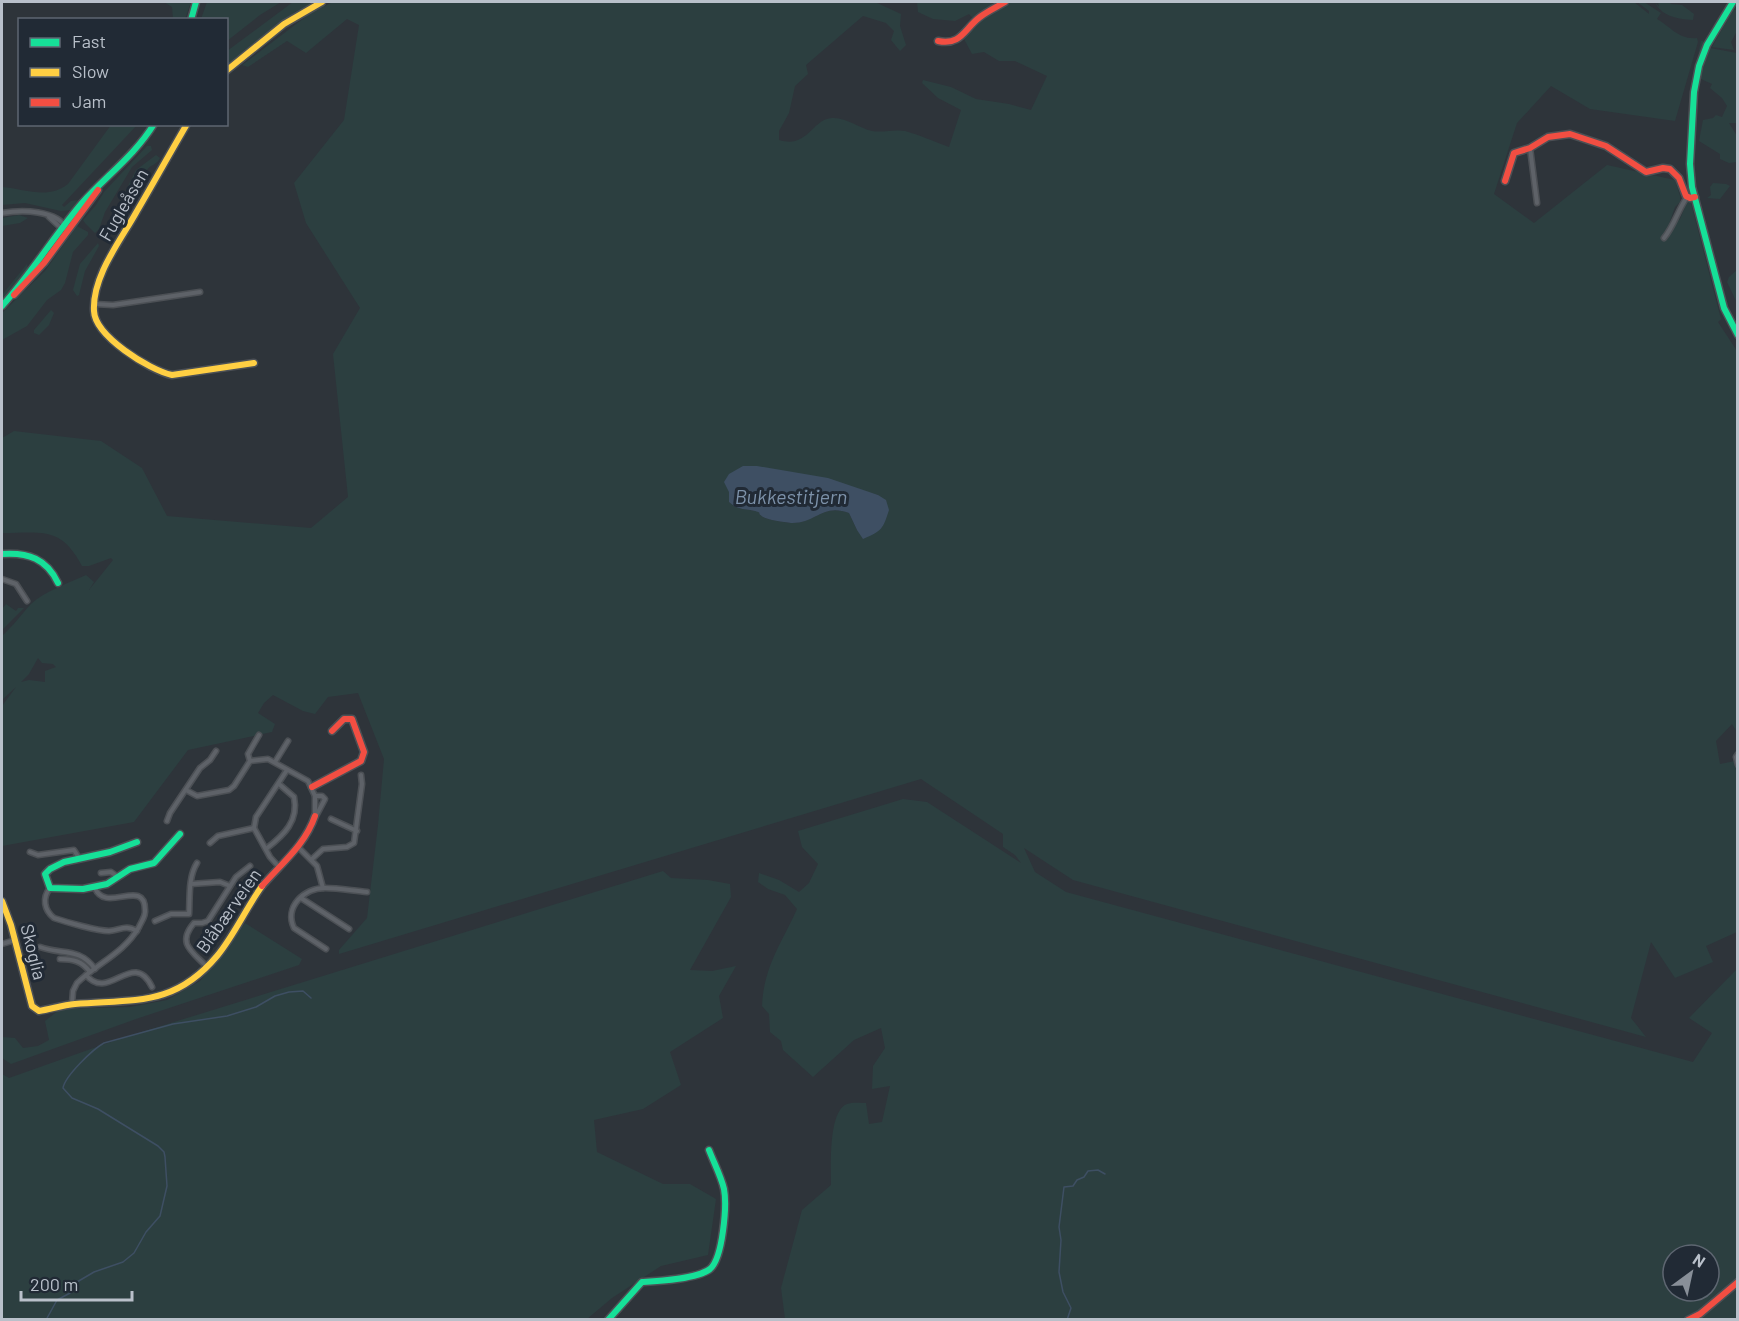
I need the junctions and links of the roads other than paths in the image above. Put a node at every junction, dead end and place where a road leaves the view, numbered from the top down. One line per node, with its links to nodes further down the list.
1 (322, 2): 5 (street)
2 (1005, 2): 4 (street)
3 (1732, 2): 11 (street)
4 (938, 41)
5 (228, 69)
6 (153, 126): 14 (street)
7 (186, 126): 17 (street, Fugleåsen)
8 (1530, 148): 9 (street); 10 (street); 12 (street)
9 (1506, 181)
10 (1686, 196): 11 (street); 15 (street)
11 (1695, 197): 19 (street)
12 (1537, 202)
13 (2, 213): 14 (street)
14 (65, 228): 18 (street)
15 (1664, 238)
16 (200, 292): 17 (street)
17 (95, 304): 20 (street)
18 (2, 306)
19 (1737, 335)
20 (254, 363)
21 (2, 554): 23 (street)
22 (2, 579): 24 (street)
23 (58, 583)
24 (27, 601)
25 (332, 732): 36 (street)
26 (259, 735): 30 (street)
27 (288, 741): 31 (street)
28 (216, 751): 37 (street)
29 (1737, 754): 32 (street)
30 (250, 761): 31 (street); 37 (street)
31 (275, 762): 33 (street)
32 (1737, 765)
33 (286, 770): 35 (street); 36 (street, Blåbærveien)
34 (361, 775): 43 (street)
35 (279, 784): 42 (street); 48 (street)
36 (312, 787): 38 (street, Blåbærveien)
37 (186, 790): 41 (street)
38 (315, 796): 39 (street, Blåbærveien); 39 (street)
39 (315, 816): 47 (street, Blåbærveien)
40 (330, 819): 43 (street)
41 (167, 821)
42 (254, 828): 46 (street); 48 (street)
43 (357, 831): 51 (street)
44 (180, 834): 56 (street)
45 (137, 842): 50 (street)
46 (210, 843)
47 (298, 847): 51 (street); 54 (street, Blåbærveien)
48 (266, 849): 54 (street)
49 (30, 852): 50 (street)
50 (79, 858): 59 (street)
51 (312, 859): 61 (street)
52 (197, 863): 57 (street)
53 (250, 866): 58 (street)
54 (279, 867): 75 (street, Blåbærveien)
55 (101, 873): 56 (street)
56 (118, 877): 60 (street)
57 (191, 884): 58 (street); 65 (street)
58 (230, 886): 67 (street)
59 (50, 888): 60 (street); 69 (street)
60 (95, 888): 69 (street)
61 (323, 888): 62 (street); 63 (street)
62 (367, 892)
63 (301, 898): 68 (street); 73 (street)
64 (2, 901): 70 (street, Skoglia)
65 (189, 914): 66 (street); 67 (street)
66 (155, 921)
67 (194, 923): 75 (street)
68 (349, 929)
69 (137, 931): 76 (street)
70 (15, 940): 71 (street); 80 (street, Skoglia)
71 (2, 944)
72 (40, 947): 76 (street)
73 (326, 948)
74 (60, 959): 77 (street)
75 (207, 967): 79 (street, Blåbærveien)
76 (95, 969): 77 (street)
77 (88, 974): 78 (street); 79 (street)
78 (152, 987)
79 (72, 1004): 80 (street, Blåbærveien)
80 (35, 1010)
81 (709, 1150): 83 (street)
82 (1737, 1282): 84 (street)
83 (608, 1320)
84 (1688, 1320)

